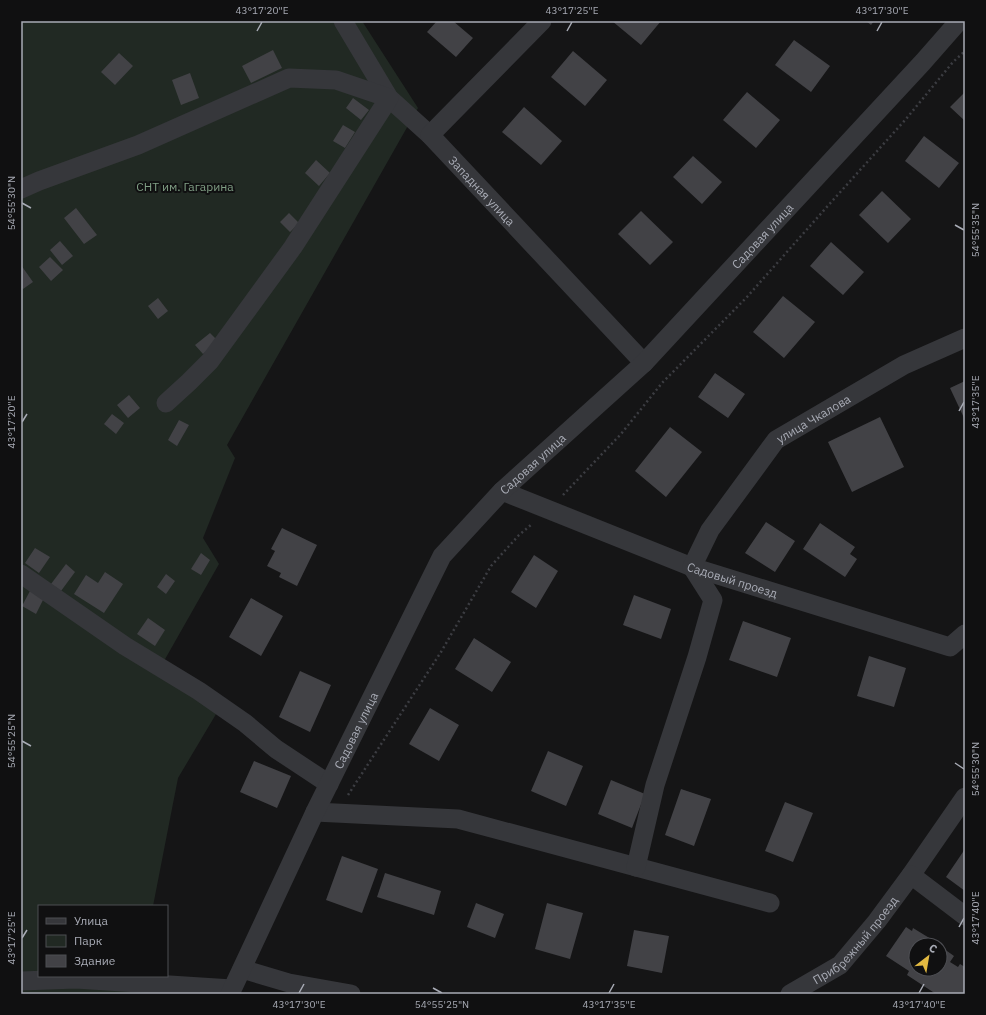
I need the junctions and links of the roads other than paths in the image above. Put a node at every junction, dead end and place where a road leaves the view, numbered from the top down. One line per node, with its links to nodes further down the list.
1 (344, 21): 4 (street)
2 (542, 21): 5 (street)
3 (960, 21): 8 (street, Садовая улица)
4 (389, 98): 5 (street, Западная улица); 6 (street); 9 (street)
5 (430, 135): 8 (street, Западная улица)
6 (21, 189)
7 (965, 338): 11 (street, улица Чкалова)
8 (644, 363): 10 (street, Садовая улица)
9 (166, 403)
10 (502, 491): 11 (street, Садовый проезд); 14 (street, Садовая улица)
11 (692, 567): 13 (street, Садовый проезд); 17 (street)
12 (21, 574): 14 (street)
13 (965, 634)
14 (329, 784): 16 (street, Садовая улица)
15 (965, 797): 18 (street, Прибрежный проезд)
16 (315, 812): 17 (street); 21 (street, Садовая улица)
17 (636, 867): 19 (street)
18 (911, 875): 20 (street); 25 (street, Прибрежный проезд)
19 (770, 903)
20 (965, 916)
21 (242, 969): 23 (street, Садовая улица); 24 (street)
22 (21, 981): 23 (street)
23 (231, 992)
24 (351, 994)
25 (790, 994)

